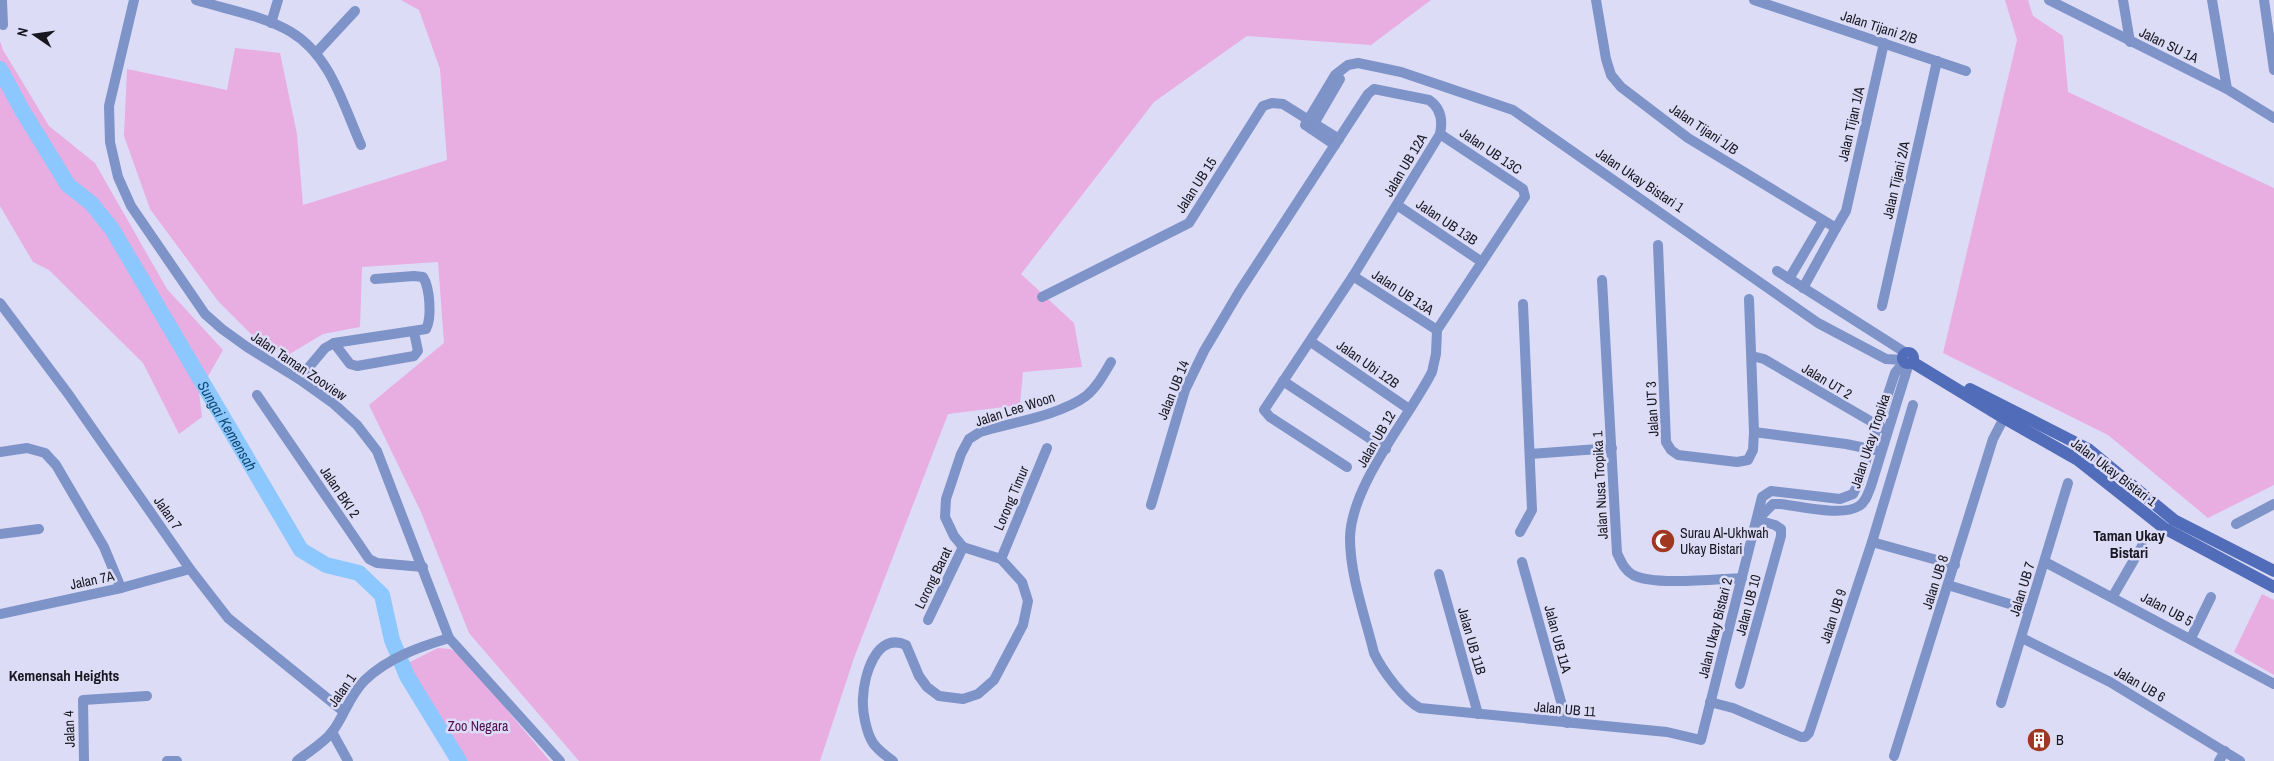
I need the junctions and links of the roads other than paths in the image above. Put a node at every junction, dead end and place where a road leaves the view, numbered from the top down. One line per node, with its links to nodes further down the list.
1 (2, 0): 13 (street)
2 (134, 0): 52 (street, Jalan Taman Zooview)
3 (196, 0): 12 (street)
4 (278, 0): 12 (street)
5 (1596, 0): 27 (street, Jalan Tijani 1/B)
6 (2049, 0): 14 (street, Jalan SU 1A)
7 (2123, 0): 14 (street)
8 (2212, 0): 20 (street)
9 (2264, 0): 18 (street)
10 (1760, 1): 15 (street, Jalan Tijani 2/B)
11 (355, 11): 16 (street)
12 (271, 23): 16 (street)
13 (3, 25)
14 (2130, 42): 20 (street, Jalan SU 1A)
15 (1884, 43): 17 (street, Jalan Tijani 2/B); 28 (street, Jalan Tijan 1/A)
16 (316, 53): 25 (street)
17 (1936, 61): 19 (street, Jalan Tijani 2/B); 44 (street, Jalan Tijani 2/A)
18 (2274, 70)
19 (1966, 71)
20 (2227, 89): 21 (street, Jalan SU 1A)
21 (2274, 118)
22 (1310, 124): 24 (street, Jalan UB 15); 40 (street, Jalan UB 15); 50 (street, Jalan Ukay Bistari 1)
23 (1440, 134): 24 (street, Jalan UB 12A); 26 (street, Jalan UB 12A); 32 (street, Jalan UB 13C)
24 (1337, 142): 39 (street, Jalan UB 12A)
25 (360, 145)
26 (1397, 205): 32 (street, Jalan UB 13B); 34 (street, Jalan UB 12A)
27 (1823, 220): 28 (street, Jalan Tijani 1/B); 30 (street)
28 (1836, 228): 31 (street)
29 (1658, 245): 59 (street, Jalan UT 3)
30 (1806, 249): 31 (street); 35 (street)
31 (1821, 257): 38 (street)
32 (1482, 262): 45 (street)
33 (1777, 271): 35 (street, Jalan Ukay Bistari 1)
34 (1353, 276): 45 (street, Jalan UB 13A); 47 (street, Jalan UB 12A)
35 (1789, 278): 38 (street, Jalan Ukay Bistari 1)
36 (375, 279): 46 (street)
37 (1602, 280): 61 (street, Jalan Nusa Tropika 1)
38 (1803, 288): 50 (street, Jalan Ukay Bistari 1)
39 (1239, 292): 70 (street, Jalan UB 14)
40 (1042, 297)
41 (1749, 299): 49 (street, Jalan UT 3)
42 (0, 303): 84 (street, Jalan 7)
43 (1523, 304): 66 (street)
44 (1882, 306)
45 (1437, 330): 56 (street, Jalan UB 12)
46 (414, 332): 48 (street); 48 (street)
47 (1311, 342): 53 (street, Jalan UB 12A); 56 (street, Jalan Ubi 12B)
48 (334, 343): 52 (street)
49 (1752, 356): 58 (street, Jalan UT 2); 59 (street, Jalan UT 3)
50 (1907, 359): 57 (street, Jalan Ukay Bistari 1); 58 (street, Jalan Ukay Tropika); 85 (street, Jalan Ukay Bistari 1)
51 (1111, 362): 78 (street, Jalan Lee Woon)
52 (299, 379): 83 (street, Jalan Taman Zooview)
53 (1283, 381): 63 (street); 67 (street, Jalan UB 12A)
54 (257, 395): 83 (street, Jalan BKI 2)
55 (1913, 405): 76 (street, Jalan UB 9)
56 (1409, 409): 63 (street, Jalan UB 12)
57 (2004, 418): 82 (street, Jalan UB 8); 89 (street, Jalan Ukay Bistari 1)
58 (1883, 428): 62 (street, Jalan Ukay Bistari 2); 65 (street, Jalan Ukay Tropika)
59 (1754, 432): 62 (street)
60 (1047, 448): 79 (street, Lorong Timur)
61 (1612, 448): 66 (street); 87 (street, Jalan Nusa Tropika 1)
62 (1869, 448): 65 (street); 71 (street, Jalan Ukay Bistari 2)
63 (1386, 449): 104 (street, Jalan UB 12)
64 (0, 452): 90 (street)
65 (1881, 452): 71 (street, Jalan Ukay Tropika)
66 (1530, 454): 74 (street)
67 (1347, 467)
68 (2068, 483): 81 (street, Jalan UB 7)
69 (2274, 504): 72 (street)
70 (1152, 505)
71 (1757, 520): 87 (street, Jalan Ukay Bistari 2); 99 (street, Jalan UB 10)
72 (2236, 524)
73 (39, 529): 75 (street)
74 (1520, 532)
75 (0, 534)
76 (1872, 542): 82 (street); 102 (street, Jalan UB 9)
77 (2142, 546): 91 (street)
78 (963, 547): 79 (street); 95 (street, Lorong Barat)
79 (1001, 560): 118 (street)
80 (1522, 562): 107 (street, Jalan UB 11A)
81 (2045, 562): 91 (street, Jalan UB 5); 93 (street, Jalan UB 7)
82 (1955, 566): 88 (street, Jalan UB 8)
83 (423, 567): 96 (street, Jalan Taman Zooview)
84 (190, 569): 90 (street, Jalan 7A); 105 (street, Jalan 7)
85 (2274, 571)
86 (1439, 574): 106 (street, Jalan UB 11B)
87 (1742, 578): 102 (street, Jalan Ukay Bistari 2)
88 (1948, 585): 93 (street); 111 (street, Jalan UB 8)
89 (2274, 587)
90 (121, 588): 94 (street, Jalan 7A)
91 (2113, 596): 98 (street, Jalan UB 5)
92 (2211, 597): 98 (street)
93 (2030, 610): 97 (street, Jalan UB 7)
94 (0, 614)
95 (928, 620)
96 (449, 638): 105 (street, Jalan 1); 117 (street, Jalan Taman Zooview)
97 (2022, 638): 103 (street, Jalan UB 7); 110 (street, Jalan UB 6)
98 (2191, 638): 100 (street, Jalan UB 5)
99 (1740, 684)
100 (2274, 684)
101 (148, 696): 112 (street, Jalan 4)
102 (1710, 702): 109 (street, Jalan Ukay Bistari 2)
103 (2001, 703)
104 (1420, 708): 106 (street, Jalan UB 11)
105 (343, 711): 108 (street, Jalan 1)
106 (1478, 714): 107 (street, Jalan UB 11)
107 (1567, 722): 109 (street, Jalan UB 11)
108 (332, 732): 115 (street, Jalan 1); 116 (street)
109 (1702, 734)
110 (2225, 751): 119 (street); 120 (street, Jalan UB 6)
111 (1894, 756)
112 (84, 761)
113 (167, 761): 114 (street)
114 (177, 761)
115 (297, 761)
116 (348, 761)
117 (560, 761)
118 (893, 761)
119 (2219, 761)
120 (2240, 761)

